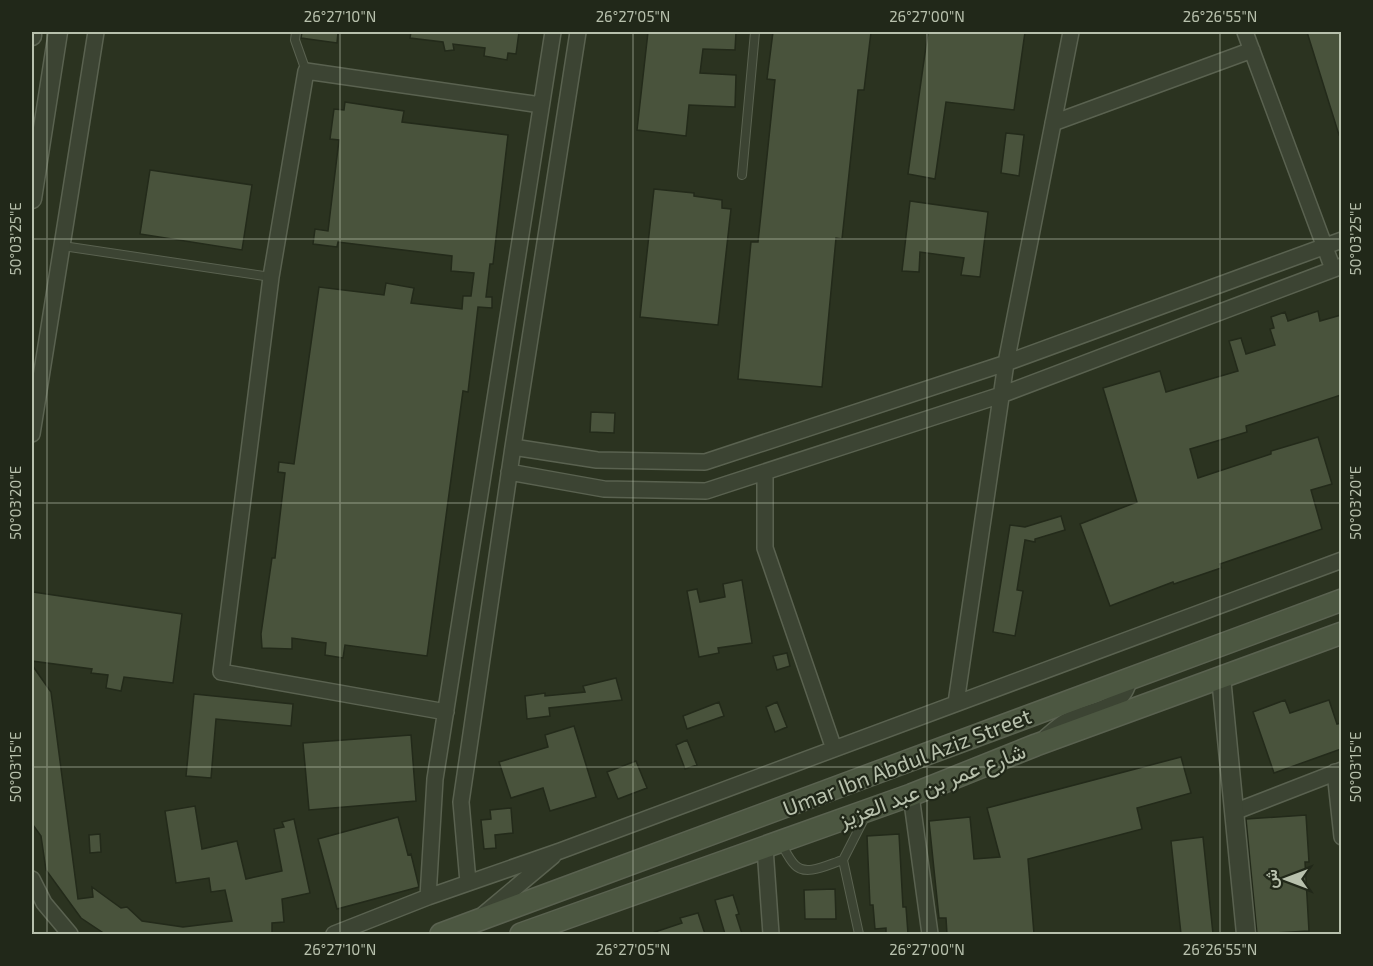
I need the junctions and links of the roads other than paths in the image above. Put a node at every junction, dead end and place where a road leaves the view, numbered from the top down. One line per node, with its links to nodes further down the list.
1 (58, 32): 14 (street)
2 (96, 32): 16 (street)
3 (296, 32): 10 (lane)
4 (553, 32): 11 (street)
5 (578, 32): 25 (street)
6 (755, 32): 13 (lane)
7 (1071, 32): 12 (street)
8 (1245, 32): 9 (street)
9 (1252, 50): 12 (street); 17 (street)
10 (306, 71): 11 (street); 19 (street)
11 (541, 105): 34 (street)
12 (1053, 123): 21 (street)
13 (742, 175)
14 (32, 199)
15 (1341, 240): 17 (street)
16 (63, 246): 19 (lane); 20 (street)
17 (1326, 246): 18 (street); 21 (street)
18 (1337, 268): 23 (street)
19 (271, 277): 34 (street)
20 (39, 344): 22 (street)
21 (1006, 363): 23 (street); 25 (street)
22 (37, 370): 24 (street)
23 (1001, 395): 27 (street); 33 (street)
24 (32, 434)
25 (513, 447): 26 (street)
26 (510, 472): 27 (street); 46 (street)
27 (765, 472): 36 (street)
28 (1341, 560): 33 (street)
29 (1341, 600): 32 (main road, Umar Ibn Abdul Aziz Street)
30 (1341, 633): 31 (main road, شارع عمر بن عبد العزيز)
31 (1221, 676): 35 (main road, شارع عمر بن عبد العزيز); 40 (street)
32 (1129, 679): 35 (street); 48 (main road, Umar Ibn Abdul Aziz Street)
33 (956, 703): 36 (street)
34 (446, 712): 47 (street)
35 (1036, 745): 38 (main road, شارع عمر بن عبد العزيز)
36 (834, 749): 43 (street)
37 (1338, 771): 40 (street); 41 (street)
38 (911, 795): 39 (main road, شارع عمر بن عبد العزيز); 55 (street)
39 (868, 811): 42 (main road, شارع عمر بن عبد العزيز); 44 (lane)
40 (1234, 812): 56 (street)
41 (1341, 837)
42 (773, 845): 44 (lane); 52 (main road, شارع عمر بن عبد العزيز); 53 (street)
43 (560, 851): 46 (street); 48 (street)
44 (843, 860): 54 (lane)
45 (32, 879): 49 (street)
46 (468, 882): 47 (street)
47 (428, 897): 50 (street)
48 (473, 923): 51 (main road)
49 (70, 934)
50 (334, 934)
51 (441, 934)
52 (520, 934)
53 (771, 934)
54 (859, 934)
55 (930, 934)
56 (1246, 934)

